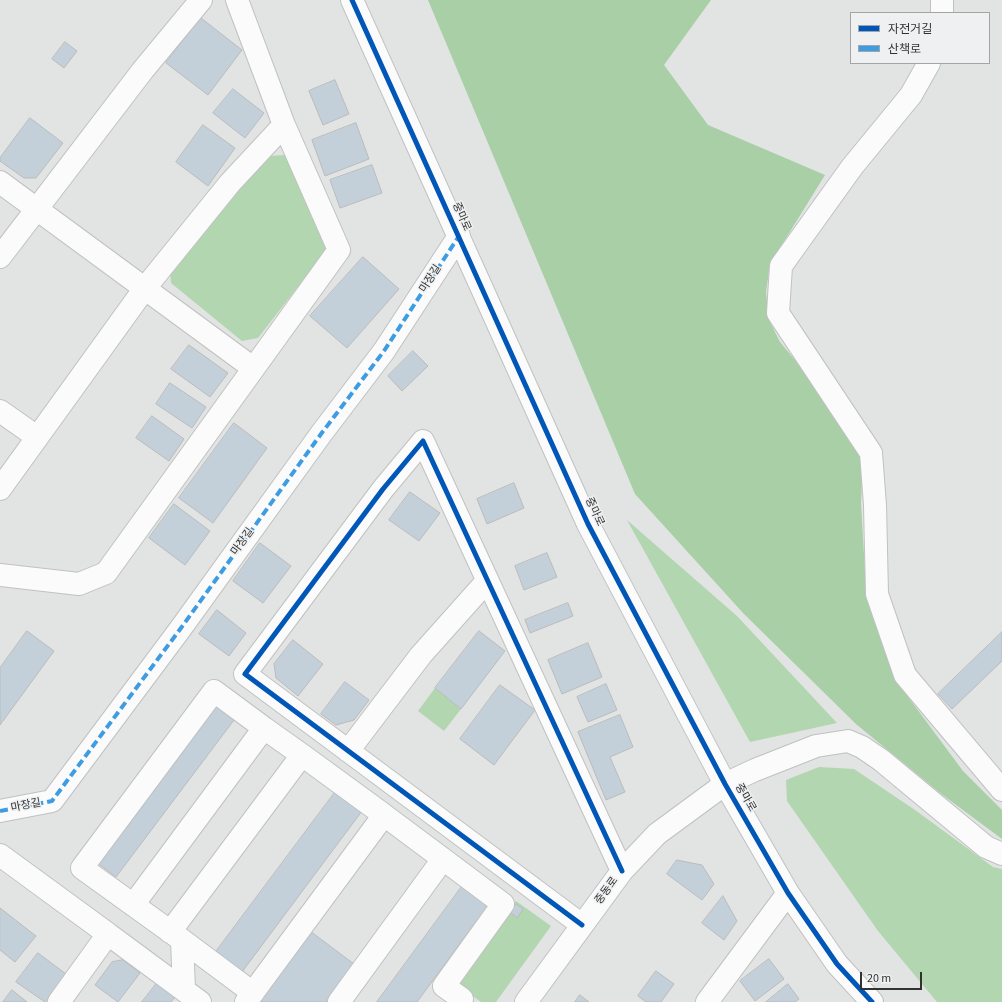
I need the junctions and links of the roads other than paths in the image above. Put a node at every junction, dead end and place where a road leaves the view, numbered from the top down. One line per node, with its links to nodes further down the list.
1 (201, 0): 9 (street)
2 (237, 0): 7 (street)
3 (352, 0): 10 (street, 중마로)
4 (942, 0): 5 (street)
5 (942, 12)
6 (928, 64): 23 (street)
7 (284, 125): 12 (street); 13 (street)
8 (0, 182): 9 (street)
9 (36, 208): 11 (street); 12 (street)
10 (459, 236): 22 (street, 중마로); 24 (street, 마장길)
11 (0, 258)
12 (145, 288): 13 (street); 15 (street)
13 (253, 368): 17 (street)
14 (0, 411): 15 (street)
15 (37, 437): 16 (street)
16 (0, 489)
17 (0, 574)
18 (487, 581): 20 (street); 20 (street); 29 (street)
19 (264, 728): 21 (street); 31 (street); 31 (street)
20 (348, 751): 32 (street)
21 (302, 755): 25 (street); 34 (street)
22 (726, 784): 26 (street, 중동로); 29 (street, 중동로); 30 (street, 중마로)
23 (1002, 790)
24 (0, 811)
25 (384, 815): 28 (street); 36 (street)
26 (1002, 854)
27 (0, 855): 33 (street)
28 (443, 859): 39 (street); 40 (street)
29 (622, 871): 32 (street, 중동로)
30 (788, 893): 37 (street); 42 (street, 중마로)
31 (133, 905): 34 (street)
32 (582, 925): 41 (street, 중동로)
33 (108, 934): 35 (street); 38 (street)
34 (176, 936): 35 (street); 36 (street)
35 (192, 996)
36 (250, 997)
37 (714, 999)
38 (59, 1002)
39 (339, 1002)
40 (460, 1002)
41 (526, 1002)
42 (872, 1002)

